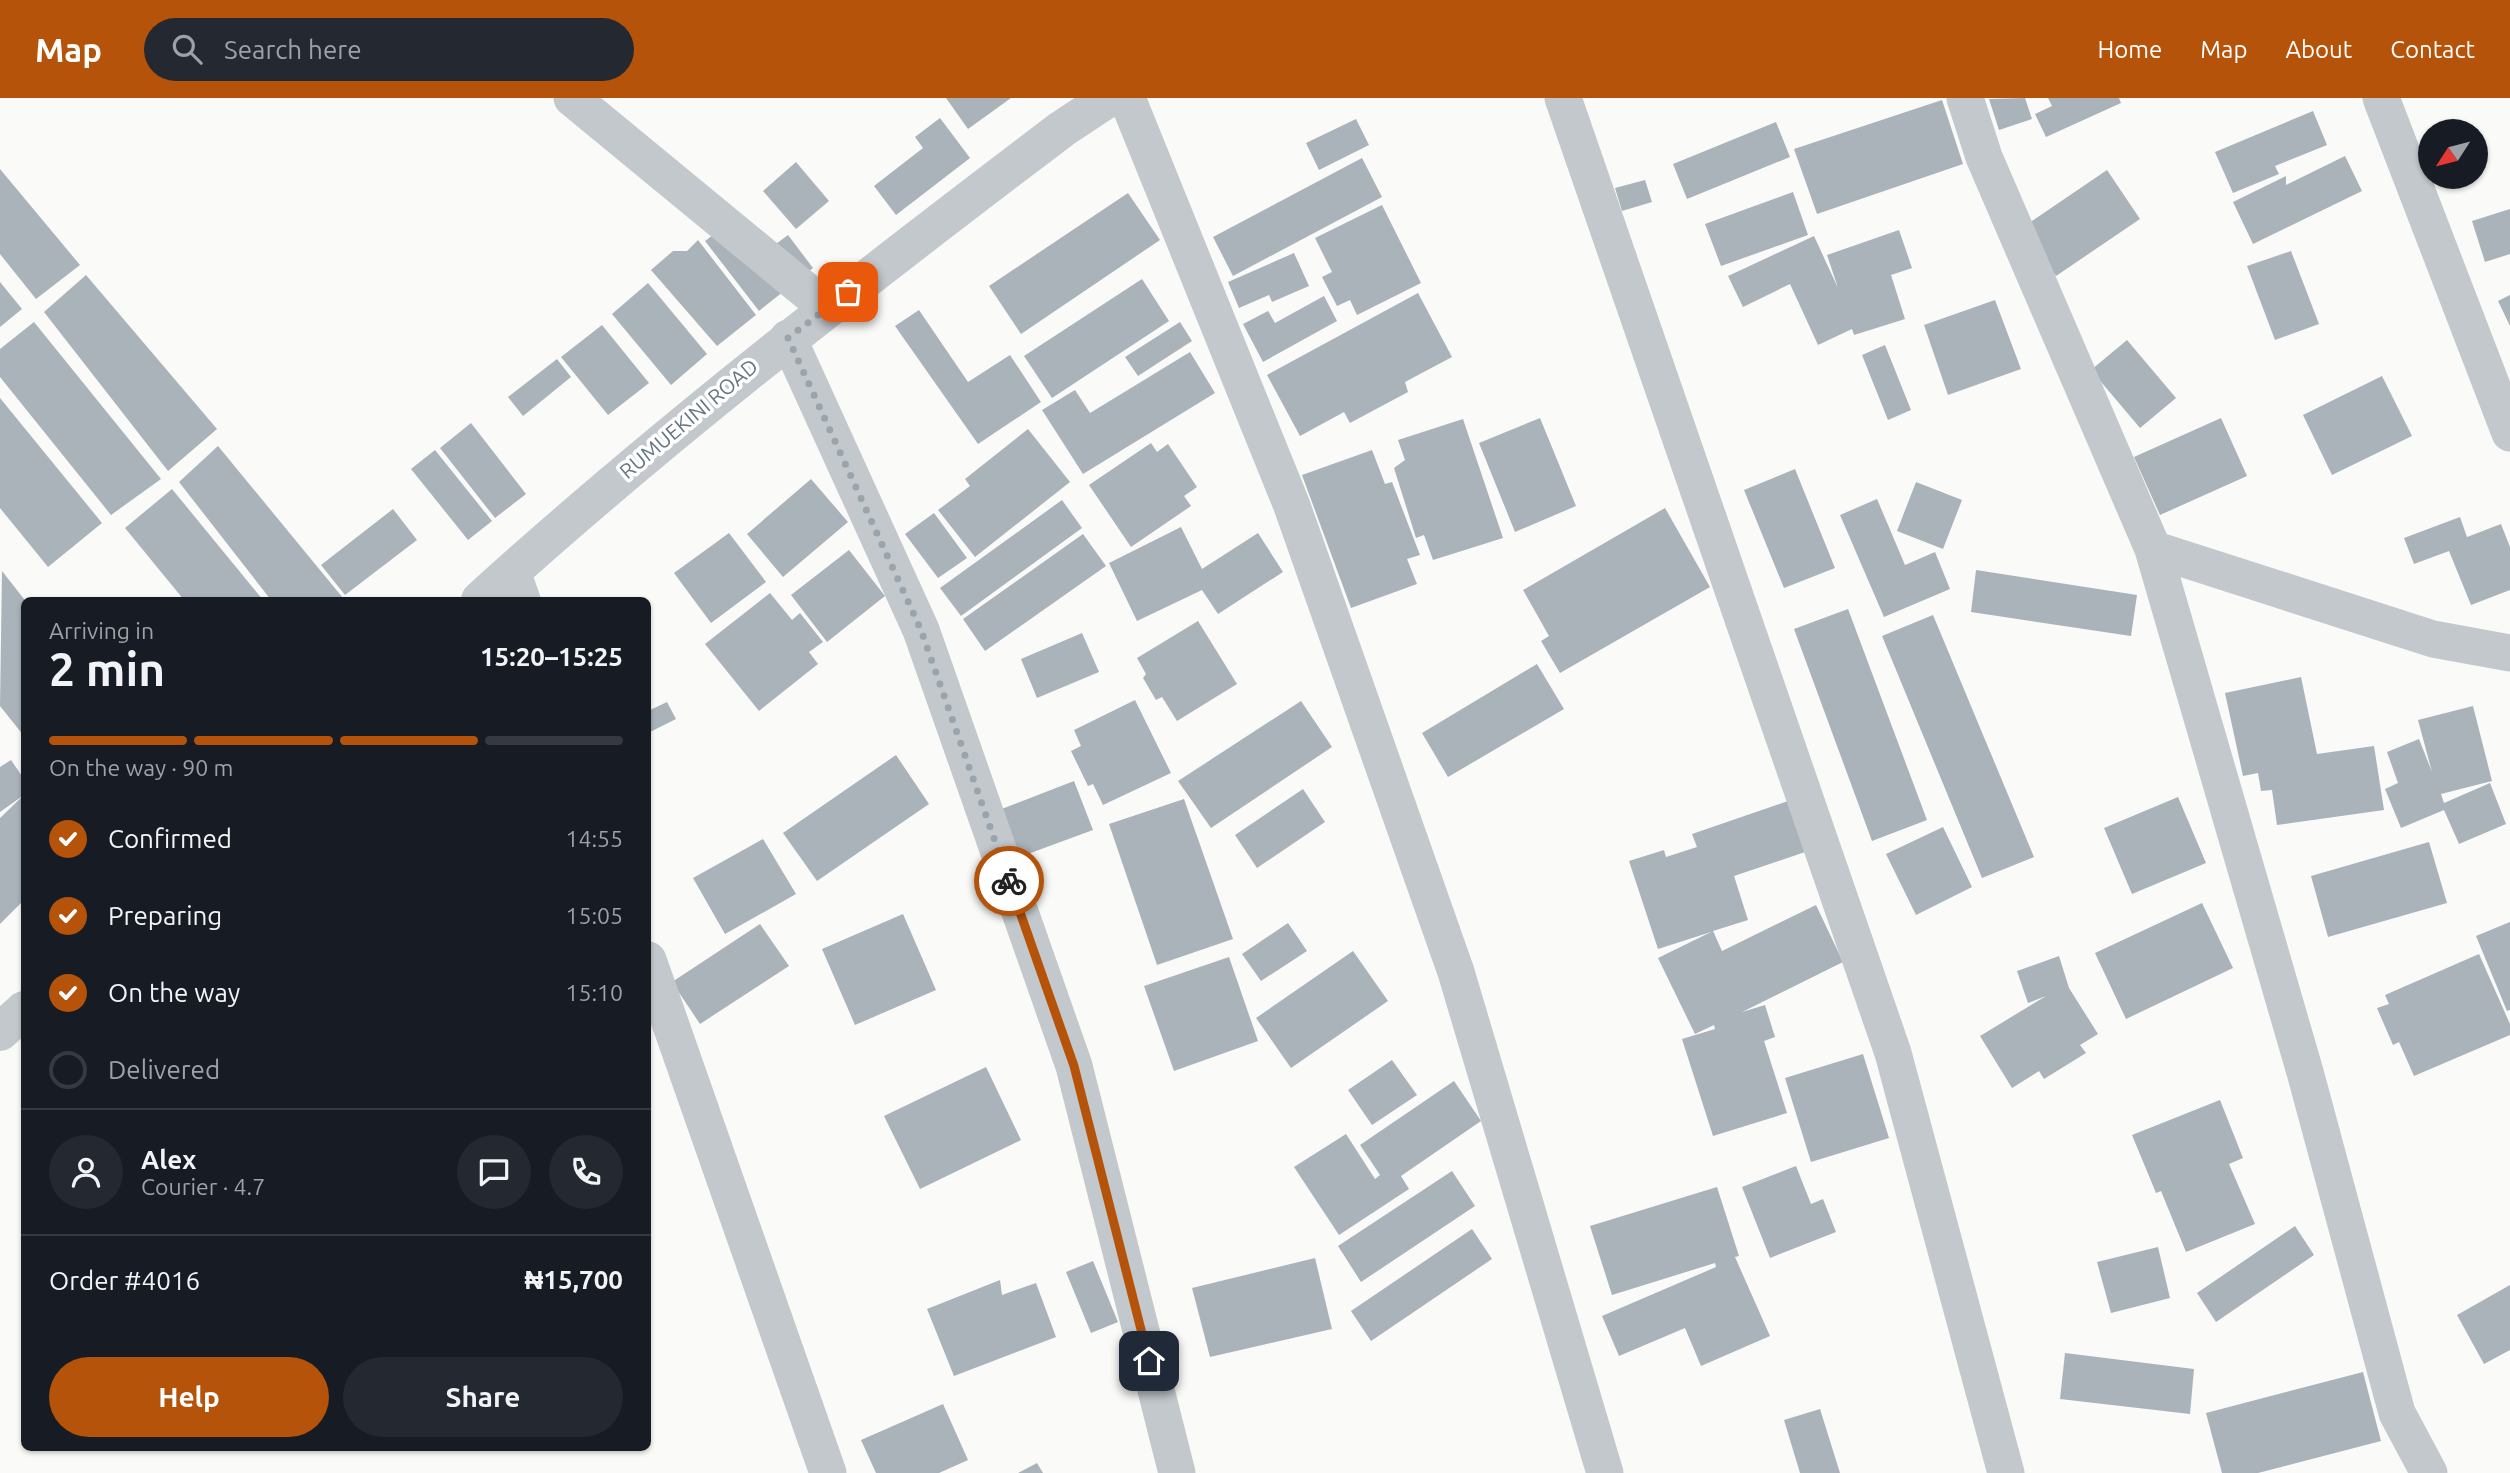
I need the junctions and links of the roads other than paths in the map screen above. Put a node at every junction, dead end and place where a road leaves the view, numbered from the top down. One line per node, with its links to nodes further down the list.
1 (572, 98): 7 (street)
2 (1109, 98): 7 (street, RUMUEKINI ROAD)
3 (1127, 98): 19 (street)
4 (1563, 98): 20 (street)
5 (1965, 98): 10 (street)
6 (2381, 98): 9 (street)
7 (827, 308): 8 (street, RUMUEKINI ROAD)
8 (788, 338): 11 (street, RUMUEKINI ROAD); 18 (street)
9 (2510, 433)
10 (2153, 549): 13 (street); 21 (street)
11 (517, 586): 12 (street, RUMUEKINI ROAD)
12 (488, 597)
13 (2510, 653)
14 (651, 969): 17 (street)
15 (21, 1013): 16 (street)
16 (0, 1032)
17 (828, 1473)
18 (1177, 1473)
19 (1605, 1473)
20 (2006, 1473)
21 (2429, 1473)

